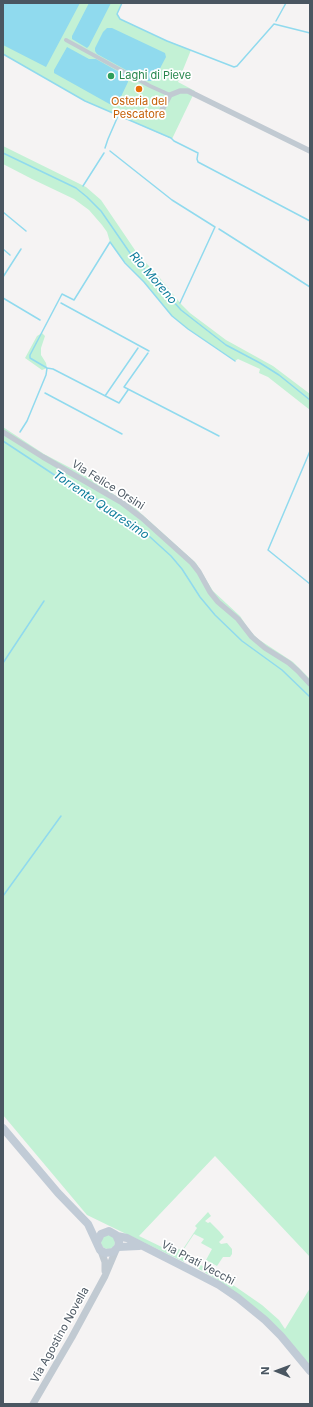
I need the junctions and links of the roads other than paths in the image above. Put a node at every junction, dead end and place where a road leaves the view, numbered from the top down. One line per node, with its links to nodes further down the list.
1 (66, 40): 2 (street)
2 (170, 95): 3 (street); 4 (street)
3 (162, 110)
4 (310, 151)
5 (3, 432): 6 (street, Via Felice Orsini)
6 (310, 684)
7 (3, 1128): 8 (main road, Via Prati Vecchi)
8 (88, 1224): 9 (main road, Via Prati Vecchi); 11 (main road, Via Prati Vecchi)
9 (105, 1232): 10 (main road, Via Prati Vecchi); 11 (main road)
10 (117, 1236): 12 (main road, Via Prati Vecchi); 13 (main road)
11 (97, 1242): 14 (main road, Via Prati Vecchi)
12 (140, 1246): 13 (main road); 16 (main road, Via Prati Vecchi)
13 (117, 1249): 14 (main road); 15 (street, Via Agostino Novella)
14 (100, 1251): 15 (street)
15 (104, 1276): 17 (street, Via Agostino Novella)
16 (310, 1371)
17 (33, 1404)

